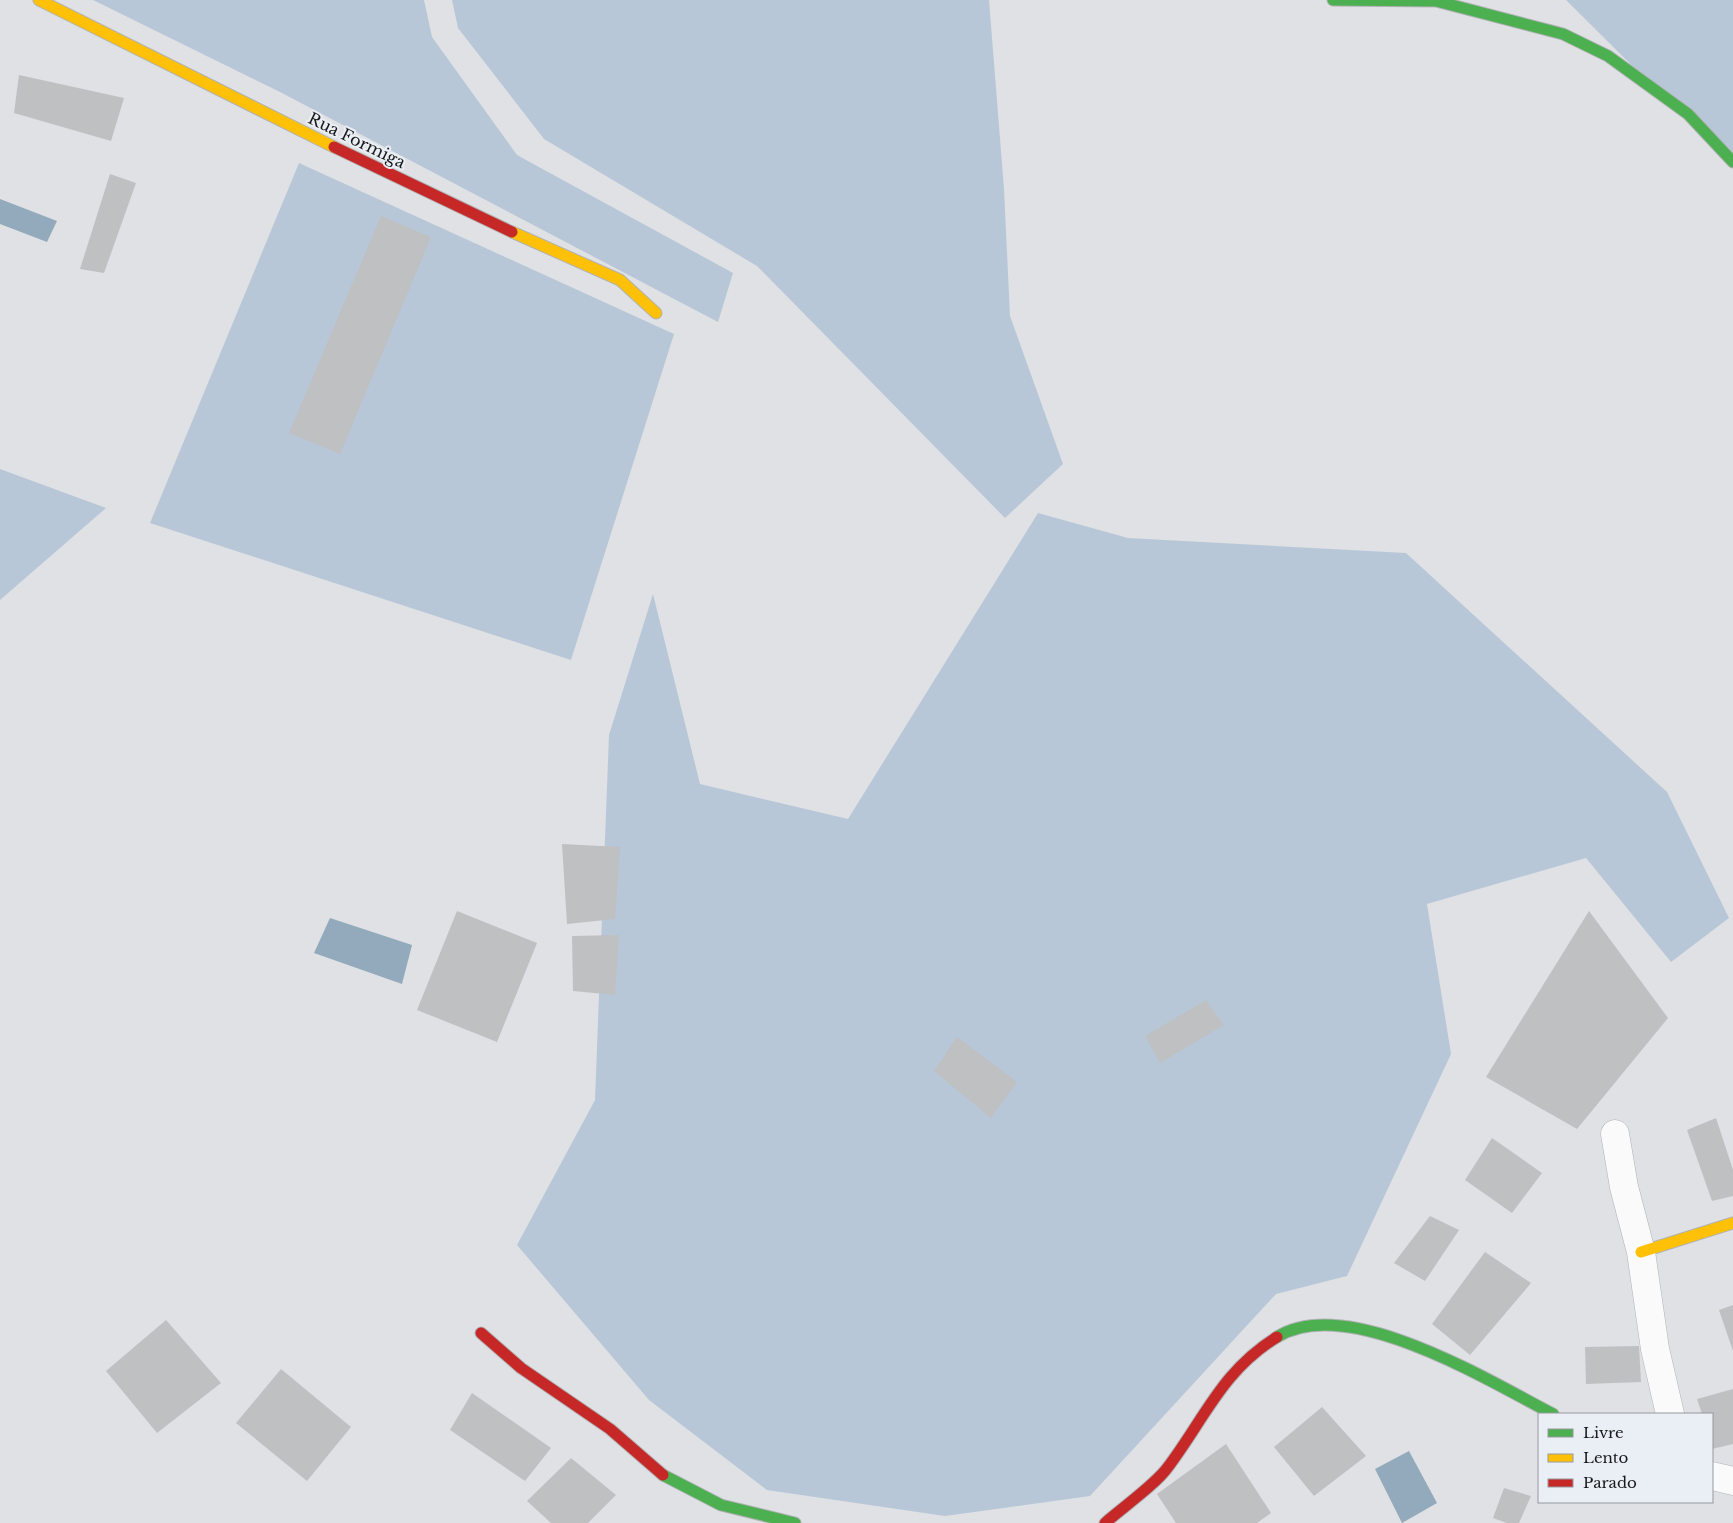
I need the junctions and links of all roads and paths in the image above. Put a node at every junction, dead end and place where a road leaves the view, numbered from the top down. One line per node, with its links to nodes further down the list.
1 (39, 0): 4 (street, Rua Formiga)
2 (1333, 0): 3 (street)
3 (1733, 162)
4 (656, 313)
5 (1615, 1134): 7 (street)
6 (1733, 1222): 7 (street)
7 (1640, 1252): 10 (street)
8 (481, 1334): 13 (street)
9 (1551, 1413): 14 (street)
10 (1670, 1413)
11 (1713, 1476): 12 (street)
12 (1733, 1481)
13 (795, 1523)
14 (1105, 1523)

